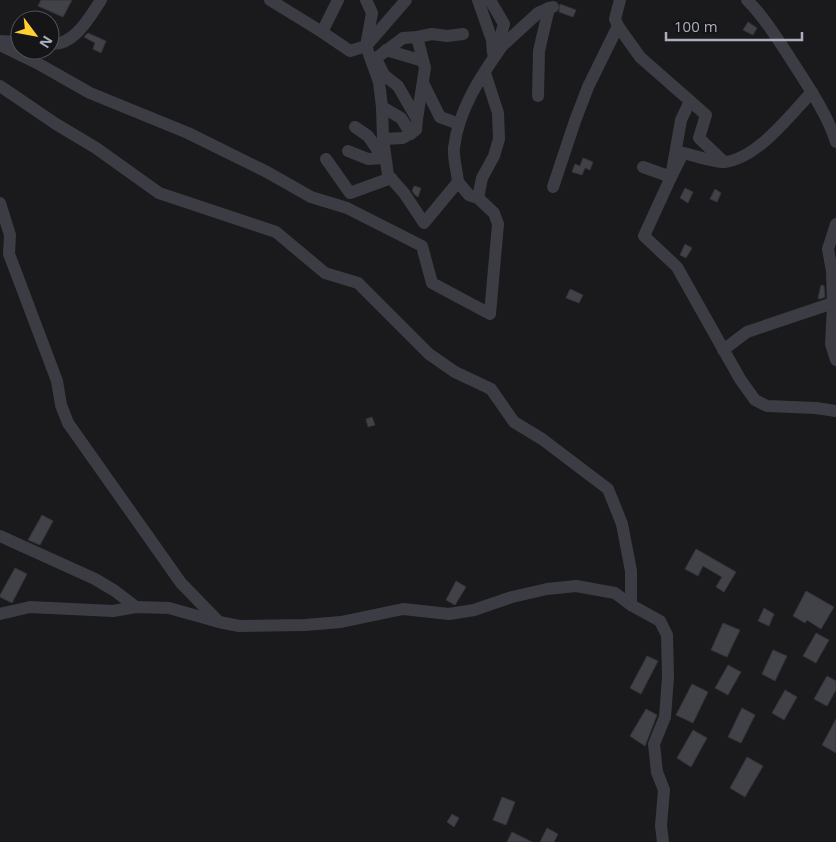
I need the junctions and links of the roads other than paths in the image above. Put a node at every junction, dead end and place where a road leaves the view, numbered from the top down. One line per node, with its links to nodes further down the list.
1 (101, 0): 14 (street)
2 (270, 0): 11 (street)
3 (338, 0): 11 (street)
4 (366, 0): 17 (street)
5 (406, 0): 17 (street)
6 (478, 0): 15 (street)
7 (490, 0): 15 (street)
8 (620, 0): 10 (street)
9 (746, 0): 24 (street)
10 (618, 26): 26 (street); 43 (street)
11 (322, 32): 17 (street)
12 (463, 34): 13 (street)
13 (417, 37): 18 (street); 20 (street)
14 (60, 43)
15 (497, 43): 21 (street); 25 (street)
16 (0, 45): 44 (street)
17 (366, 46): 19 (street); 27 (street)
18 (386, 50): 19 (street); 20 (street)
19 (375, 58): 28 (street)
20 (423, 61): 22 (street)
21 (485, 73): 30 (street); 44 (street)
22 (423, 83): 28 (street); 29 (street)
23 (0, 86): 54 (street)
24 (812, 92): 33 (street); 38 (street)
25 (538, 96)
26 (690, 101): 38 (street); 41 (street)
27 (382, 107): 32 (street); 34 (street)
28 (418, 117): 29 (street); 32 (street)
29 (440, 117): 30 (street)
30 (460, 124): 42 (street)
31 (355, 127): 37 (street)
32 (411, 134): 34 (street)
33 (835, 137)
34 (383, 139): 37 (street)
35 (348, 151): 37 (street)
36 (326, 159): 40 (street)
37 (384, 161): 40 (street)
38 (724, 162): 41 (street)
39 (643, 167): 41 (street)
40 (390, 178): 42 (street)
41 (671, 178): 50 (street)
42 (458, 182): 44 (street)
43 (553, 187)
44 (478, 198)
45 (0, 203): 47 (street)
46 (836, 226): 49 (street)
47 (10, 235): 48 (street); 57 (street)
48 (0, 246)
49 (833, 303): 50 (street); 51 (street)
50 (723, 350): 52 (street)
51 (836, 360)
52 (836, 411)
53 (0, 536): 55 (street)
54 (631, 605): 57 (street); 58 (street)
55 (136, 607): 56 (street); 57 (street)
56 (0, 614)
57 (219, 622)
58 (662, 842)

